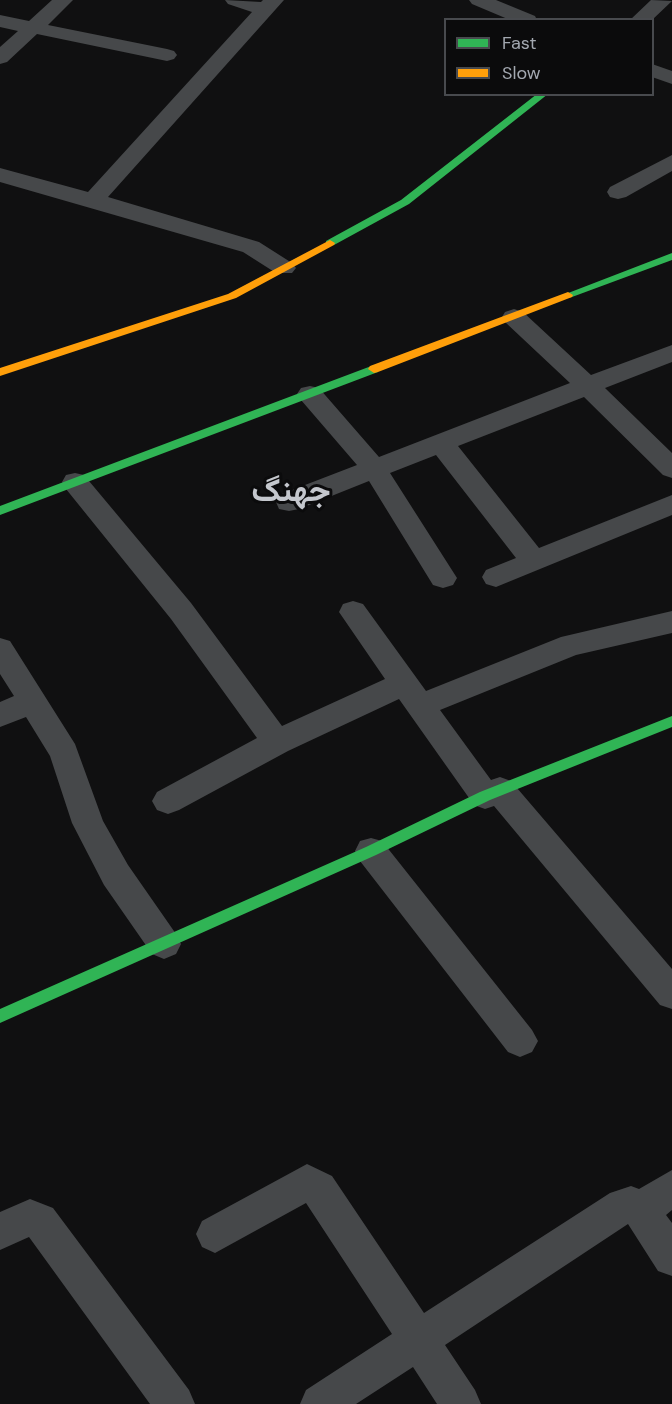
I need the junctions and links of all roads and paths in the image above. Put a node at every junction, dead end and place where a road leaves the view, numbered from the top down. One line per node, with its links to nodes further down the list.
1 (63, 0): 9 (street)
2 (235, 0): 5 (street)
3 (479, 0): 6 (street)
4 (663, 0): 7 (street)
5 (270, 5): 18 (street)
6 (523, 18)
7 (641, 18)
8 (0, 21): 9 (street)
9 (29, 29): 10 (street); 11 (street)
10 (167, 55)
11 (0, 58)
12 (654, 71): 13 (street)
13 (672, 78)
14 (541, 96): 20 (street)
15 (672, 162): 17 (street)
16 (0, 175): 18 (street)
17 (618, 192)
18 (93, 200): 20 (street)
19 (672, 256): 21 (street)
20 (284, 268): 23 (street)
21 (514, 317): 24 (street); 25 (street)
22 (672, 353): 24 (street)
23 (0, 372)
24 (588, 386): 26 (street); 28 (street)
25 (310, 394): 27 (street); 29 (street)
26 (440, 441): 27 (street); 33 (street)
27 (374, 468): 30 (street); 35 (street)
28 (672, 469)
29 (75, 482): 32 (street); 43 (street)
30 (290, 502)
31 (672, 504): 33 (street)
32 (0, 511)
33 (533, 560): 34 (street)
34 (496, 577)
35 (443, 578)
36 (353, 612): 39 (street)
37 (672, 622): 39 (street)
38 (0, 649): 40 (street)
39 (413, 694): 43 (street); 44 (street)
40 (30, 702): 41 (street); 47 (street)
41 (0, 715)
42 (672, 721): 44 (street)
43 (277, 742): 45 (street)
44 (492, 793): 46 (street); 48 (street)
45 (168, 801)
46 (371, 851): 47 (street); 50 (street)
47 (164, 944): 49 (street)
48 (672, 994)
49 (0, 1016)
50 (520, 1041)
51 (672, 1188): 52 (street)
52 (640, 1210): 55 (street); 56 (street)
53 (0, 1231): 57 (street)
54 (215, 1234): 56 (street)
55 (672, 1257)
56 (421, 1340): 58 (street); 59 (street)
57 (175, 1404)
58 (320, 1404)
59 (461, 1404)

